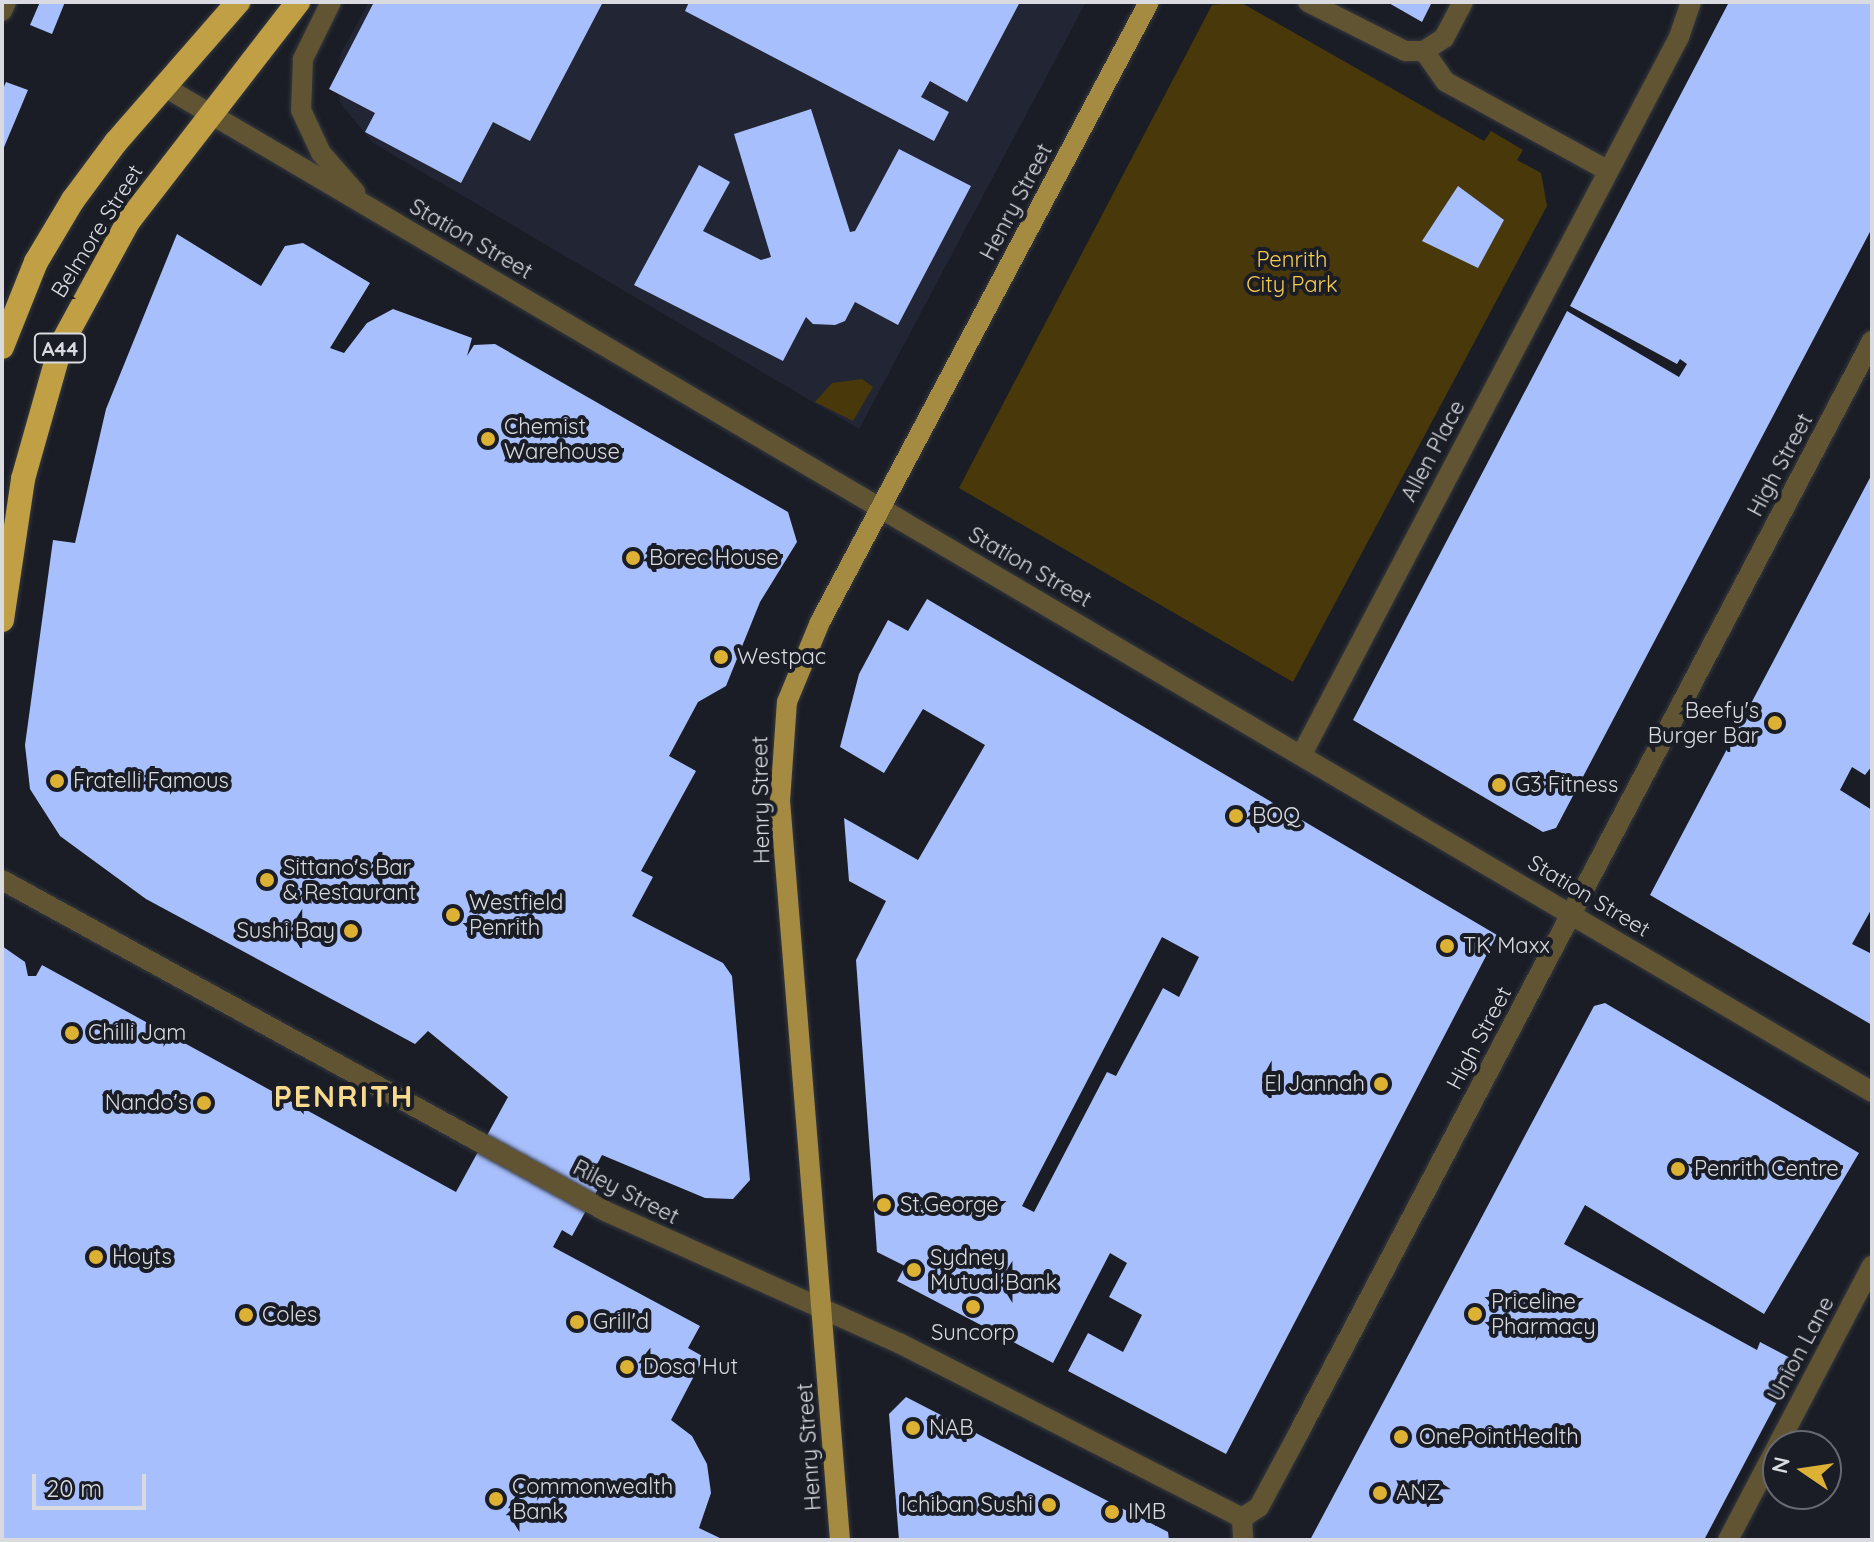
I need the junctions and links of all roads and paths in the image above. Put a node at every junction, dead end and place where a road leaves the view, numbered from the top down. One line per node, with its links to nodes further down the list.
1 (6, 2): 9 (street)
2 (238, 2): 11 (highway, Belmore Street / A44)
3 (298, 2): 12 (highway, Belmore Street / A44)
4 (331, 2): 14 (street)
5 (1149, 2): 17 (main road, Henry Street)
6 (1308, 2): 10 (street)
7 (1463, 2): 10 (street)
8 (1691, 2): 13 (street, Allen Place)
9 (2, 11)
10 (1424, 51): 13 (street)
11 (163, 86): 12 (street, Station Street); 16 (highway, Belmore Street / A44)
12 (210, 114): 14 (street, Station Street); 18 (highway, Belmore Street / A44)
13 (1607, 170): 19 (street, Allen Place)
14 (376, 211): 17 (street, Station Street)
15 (1872, 341): 21 (street, High Street)
16 (2, 347)
17 (880, 507): 19 (street, Station Street); 24 (main road, Henry Street)
18 (2, 620)
19 (1302, 754): 21 (street, Station Street)
20 (2, 880): 24 (street, Riley Street)
21 (1571, 913): 22 (street, Station Street); 25 (street, High Street)
22 (1872, 1092)
23 (1872, 1266): 28 (street, Union Lane)
24 (821, 1309): 25 (street, Riley Street); 26 (main road, Henry Street)
25 (1242, 1518): 27 (street)
26 (840, 1540)
27 (1243, 1540)
28 (1728, 1540)

